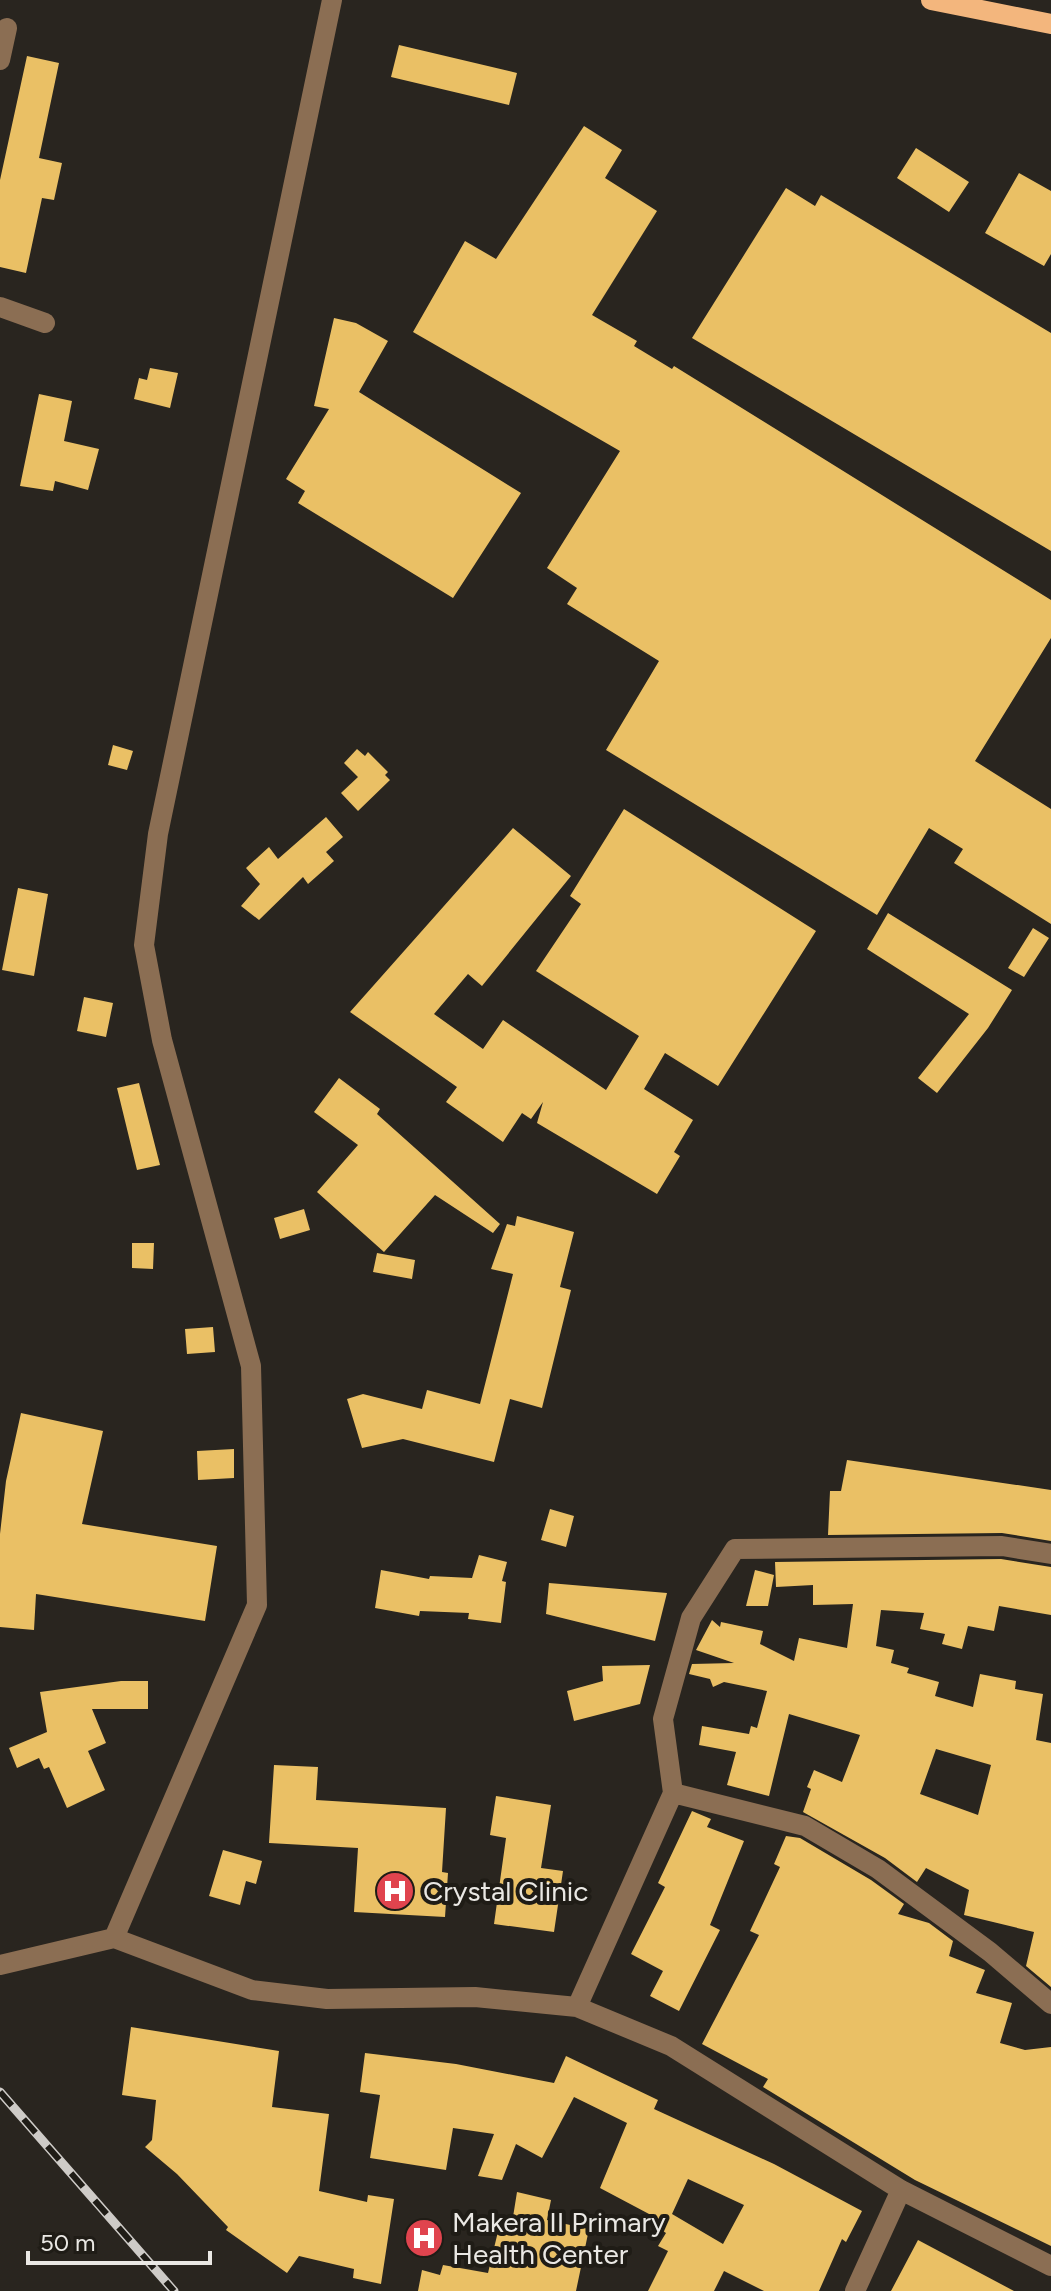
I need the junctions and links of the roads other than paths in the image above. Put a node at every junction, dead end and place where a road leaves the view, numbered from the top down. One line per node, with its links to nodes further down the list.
1 (332, 0): 10 (street)
2 (931, 0): 3 (main road)
3 (1051, 24)
4 (7, 28): 5 (street)
5 (0, 60)
6 (0, 307): 7 (street)
7 (45, 323)
8 (1051, 1554): 9 (street)
9 (673, 1793): 12 (street); 13 (street)
10 (114, 1938): 11 (street); 13 (street)
11 (0, 1965)
12 (1051, 2004)
13 (577, 2007): 14 (street)
14 (901, 2190): 15 (street); 16 (street)
15 (1051, 2266)
16 (855, 2291)

